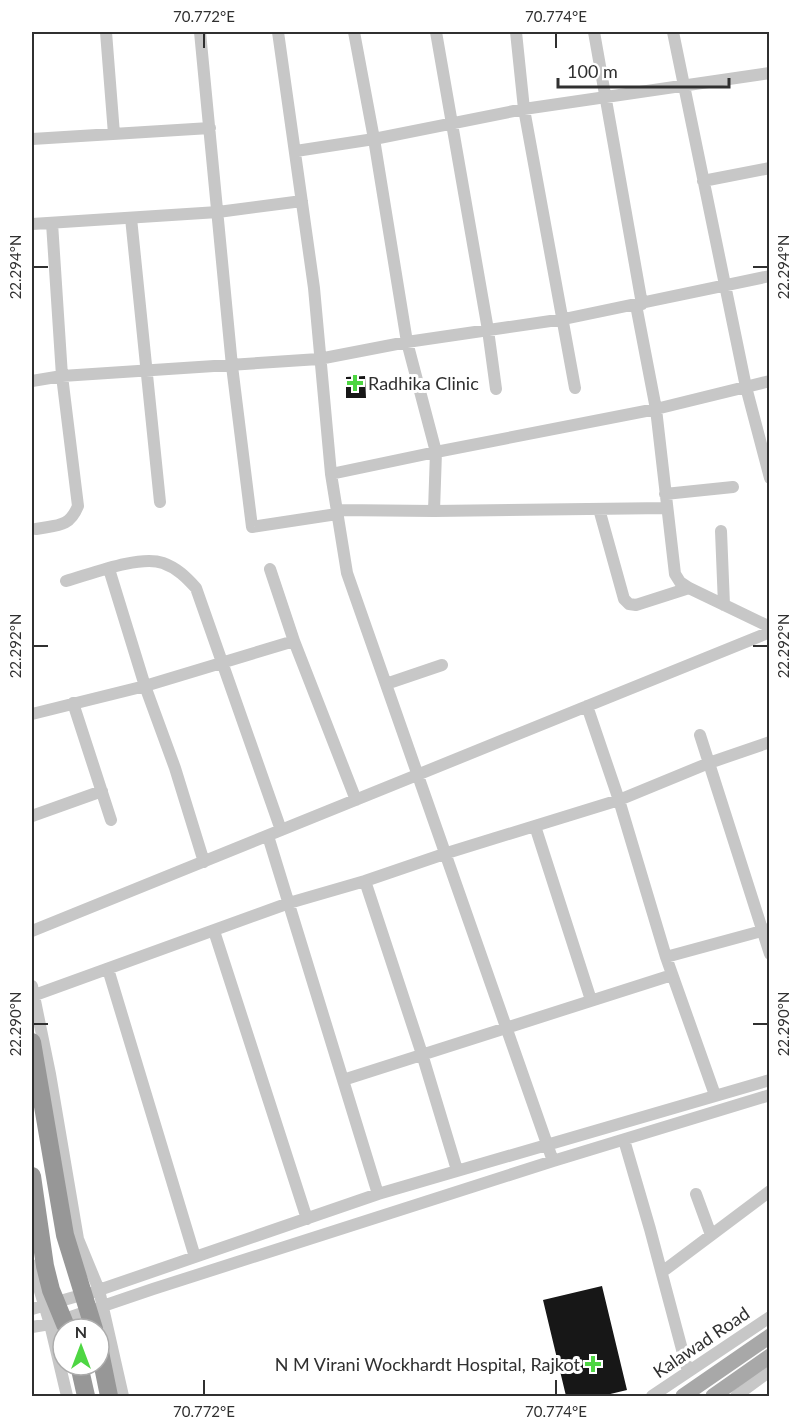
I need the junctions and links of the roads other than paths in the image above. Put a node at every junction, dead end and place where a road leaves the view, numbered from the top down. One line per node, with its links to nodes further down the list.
1 (106, 32): 16 (street)
2 (200, 32): 14 (street)
3 (279, 32): 19 (street)
4 (354, 32): 18 (street)
5 (436, 32): 13 (street)
6 (516, 32): 12 (street)
7 (594, 32): 11 (street)
8 (673, 32): 10 (street)
9 (770, 73): 10 (street)
10 (684, 87): 11 (street); 21 (street)
11 (605, 96): 12 (street); 29 (street)
12 (524, 109): 13 (street); 30 (street)
13 (451, 123): 18 (street); 31 (street)
14 (210, 128): 16 (street); 23 (street)
15 (32, 133): 17 (street)
16 (114, 134): 17 (street)
17 (32, 138)
18 (374, 139): 19 (street); 32 (street)
19 (296, 151): 22 (street)
20 (770, 168): 21 (street)
21 (703, 181): 28 (street)
22 (302, 201): 23 (street); 33 (street)
23 (218, 212): 24 (street); 34 (street)
24 (131, 218): 25 (street); 35 (street)
25 (52, 223): 26 (street); 36 (street)
26 (32, 224)
27 (770, 276): 28 (street)
28 (725, 287): 29 (street); 39 (street)
29 (639, 304): 30 (street); 42 (street)
30 (564, 319): 31 (street); 40 (street)
31 (488, 330): 32 (street); 41 (street)
32 (407, 342): 33 (street); 43 (street)
33 (319, 359): 34 (street); 44 (street)
34 (231, 366): 35 (street); 52 (street)
35 (147, 369): 36 (street); 48 (street)
36 (62, 376): 37 (street); 53 (street)
37 (32, 381)
38 (770, 381): 39 (street)
39 (746, 387): 42 (street); 45 (street)
40 (575, 388)
41 (496, 389)
42 (656, 409): 43 (street); 47 (street)
43 (436, 452): 44 (street); 51 (street)
44 (331, 474): 52 (street)
45 (770, 478)
46 (733, 487): 47 (street)
47 (665, 494): 49 (street)
48 (160, 502)
49 (667, 508): 50 (street); 58 (street)
50 (598, 509): 51 (street); 58 (street)
51 (434, 511): 52 (street)
52 (337, 512): 65 (street)
53 (36, 529)
54 (721, 531): 59 (street)
55 (109, 569): 57 (street); 63 (street); 66 (street)
56 (270, 569): 62 (street)
57 (66, 581)
58 (689, 588): 59 (street)
59 (724, 605): 60 (street)
60 (770, 627)
61 (770, 632): 68 (street)
62 (294, 641): 63 (street); 75 (street)
63 (221, 663): 66 (street); 80 (street)
64 (442, 665): 65 (street)
65 (386, 684): 73 (street)
66 (145, 686): 67 (street); 83 (street)
67 (73, 703): 69 (street); 74 (street)
68 (587, 706): 73 (street); 76 (street)
69 (32, 714)
70 (700, 735): 72 (street)
71 (770, 742): 72 (street)
72 (709, 763): 76 (street); 86 (street)
73 (418, 774): 75 (street); 82 (street)
74 (102, 791): 77 (street); 78 (street)
75 (356, 800): 80 (street)
76 (619, 800): 79 (street); 90 (street)
77 (32, 816)
78 (111, 820)
79 (535, 826): 82 (street); 94 (street)
80 (281, 830): 81 (street)
81 (268, 836): 83 (street); 85 (street)
82 (447, 853): 84 (street); 95 (street)
83 (204, 862): 87 (street)
84 (365, 881): 85 (street); 97 (street)
85 (289, 903): 88 (street); 98 (street)
86 (766, 929): 89 (street); 90 (street)
87 (32, 931)
88 (214, 931): 91 (street); 110 (street)
89 (770, 954)
90 (666, 957): 92 (street)
91 (108, 969): 93 (street); 112 (street)
92 (672, 975): 94 (street); 100 (street)
93 (33, 991): 115 (street)
94 (591, 1000): 95 (street)
95 (506, 1027): 97 (street); 103 (street)
96 (32, 1042): 120 (highway, bridge)
97 (422, 1054): 98 (street); 105 (street)
98 (343, 1080): 108 (street)
99 (770, 1080): 100 (street)
100 (715, 1095): 103 (street)
101 (770, 1095): 102 (street)
102 (624, 1140): 104 (street); 114 (street)
103 (547, 1144): 104 (street); 105 (street)
104 (553, 1161): 116 (street)
105 (457, 1170): 108 (street)
106 (32, 1176): 118 (highway, bridge)
107 (770, 1191): 111 (street)
108 (378, 1194): 110 (street)
109 (696, 1194): 111 (street)
110 (307, 1219): 112 (street)
111 (711, 1235): 114 (street)
112 (195, 1257): 115 (street)
113 (32, 1265): 117 (street)
114 (662, 1272): 128 (street)
115 (99, 1290): 116 (street); 117 (street)
116 (103, 1306): 119 (street); 135 (street)
117 (38, 1308): 122 (street)
118 (57, 1317)
119 (79, 1317)
120 (90, 1317)
121 (770, 1317): 128 (street, Kalawad Road)
122 (51, 1319)
123 (51, 1326): 124 (street)
124 (32, 1327)
125 (770, 1336): 137 (main road)
126 (770, 1356): 138 (main road)
127 (770, 1371): 139 (street)
128 (688, 1372): 136 (street, Kalawad Road)
129 (65, 1377): 132 (street)
130 (82, 1377): 133 (highway)
131 (105, 1377): 134 (highway)
132 (67, 1396)
133 (86, 1396)
134 (109, 1396)
135 (123, 1396)
136 (652, 1396)
137 (683, 1396)
138 (712, 1396)
139 (736, 1396)

